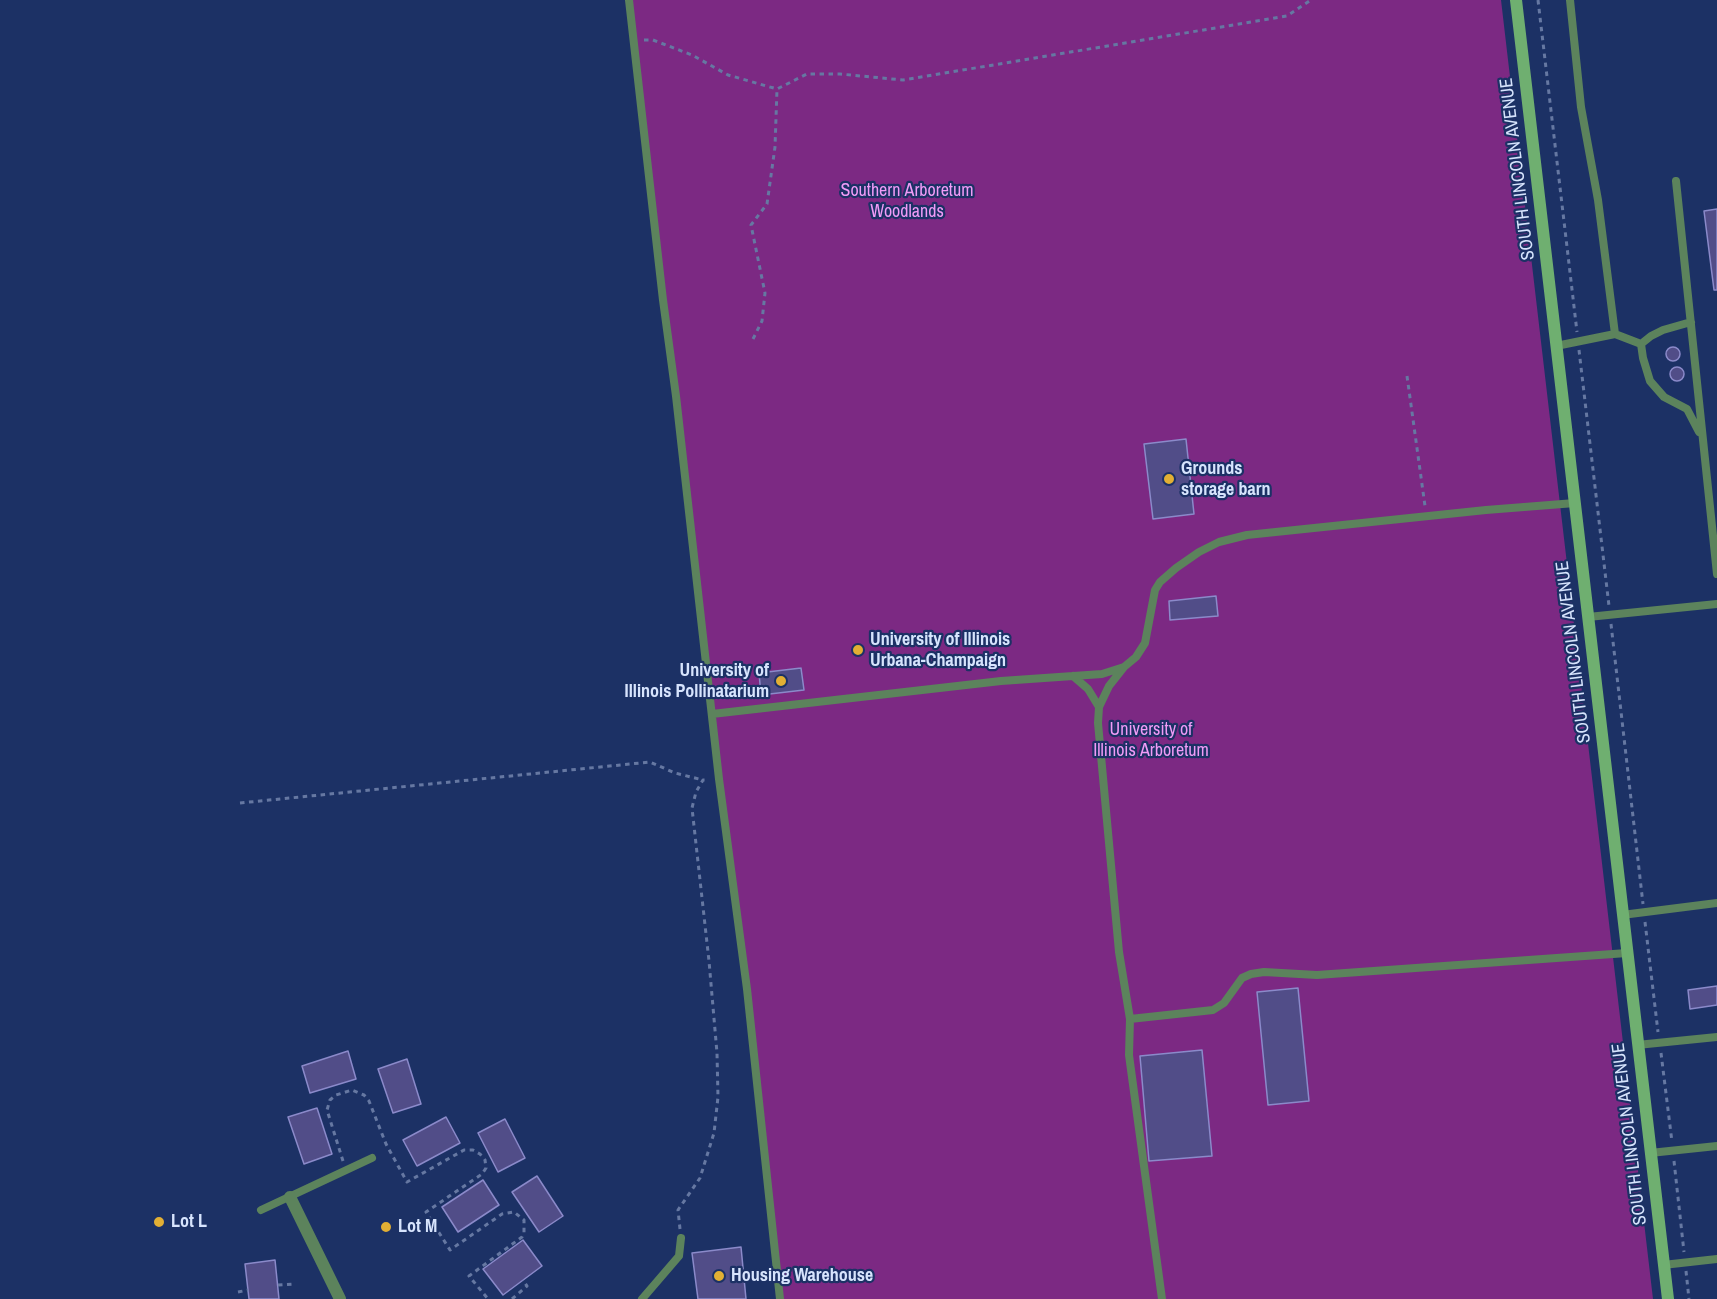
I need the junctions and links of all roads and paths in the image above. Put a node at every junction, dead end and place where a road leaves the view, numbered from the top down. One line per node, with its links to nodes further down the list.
1 (628, 0): 6 (lane)
2 (1311, 0): 7 (path)
3 (1516, 0): 14 (main road, SOUTH LINCOLN AVENUE)
4 (1538, 0): 12 (path)
5 (1570, 0): 10 (lane)
6 (633, 40): 7 (path); 26 (lane)
7 (777, 89): 11 (path)
8 (1676, 181): 9 (lane)
9 (1691, 322): 13 (lane); 16 (lane)
10 (1615, 334): 12 (lane); 13 (lane)
11 (753, 339)
12 (1578, 342): 14 (lane); 21 (path)
13 (1641, 344): 16 (lane)
14 (1556, 346): 17 (main road, SOUTH LINCOLN AVENUE)
15 (1407, 376): 18 (path)
16 (1703, 444): 19 (lane)
17 (1575, 503): 18 (lane); 22 (main road, SOUTH LINCOLN AVENUE)
18 (1427, 517): 23 (lane)
19 (1717, 572)
20 (1717, 604): 21 (lane)
21 (1610, 614): 22 (lane); 31 (path)
22 (1588, 617): 32 (main road, SOUTH LINCOLN AVENUE)
23 (1124, 667): 24 (lane); 25 (lane)
24 (1073, 676): 25 (lane); 26 (lane)
25 (1098, 707): 34 (lane)
26 (711, 714): 27 (lane)
27 (719, 779): 28 (path); 58 (lane)
28 (703, 780): 29 (path); 45 (path)
29 (240, 803)
30 (1717, 903): 31 (lane)
31 (1644, 912): 32 (lane); 36 (path)
32 (1622, 915): 33 (main road, SOUTH LINCOLN AVENUE)
33 (1627, 953): 34 (lane); 37 (main road, SOUTH LINCOLN AVENUE)
34 (1130, 1019): 59 (lane)
35 (1717, 1037): 36 (lane)
36 (1660, 1043): 37 (lane); 39 (path)
37 (1637, 1045): 40 (main road, SOUTH LINCOLN AVENUE)
38 (1717, 1148): 39 (lane)
39 (1673, 1151): 40 (lane); 47 (path)
40 (1650, 1153): 48 (main road, SOUTH LINCOLN AVENUE)
41 (372, 1158): 43 (lane)
42 (343, 1162): 55 (path)
43 (290, 1197): 44 (lane); 54 (street)
44 (261, 1210)
45 (681, 1238): 57 (lane)
46 (1717, 1259): 47 (lane)
47 (1685, 1262): 48 (lane); 61 (path)
48 (1663, 1265): 60 (main road, SOUTH LINCOLN AVENUE)
49 (523, 1280): 56 (path)
50 (294, 1284): 51 (path)
51 (278, 1286)
52 (248, 1290): 53 (path)
53 (238, 1292)
54 (340, 1299)
55 (488, 1299)
56 (512, 1299)
57 (642, 1299)
58 (780, 1299)
59 (1162, 1299)
60 (1668, 1299)
61 (1689, 1299)

